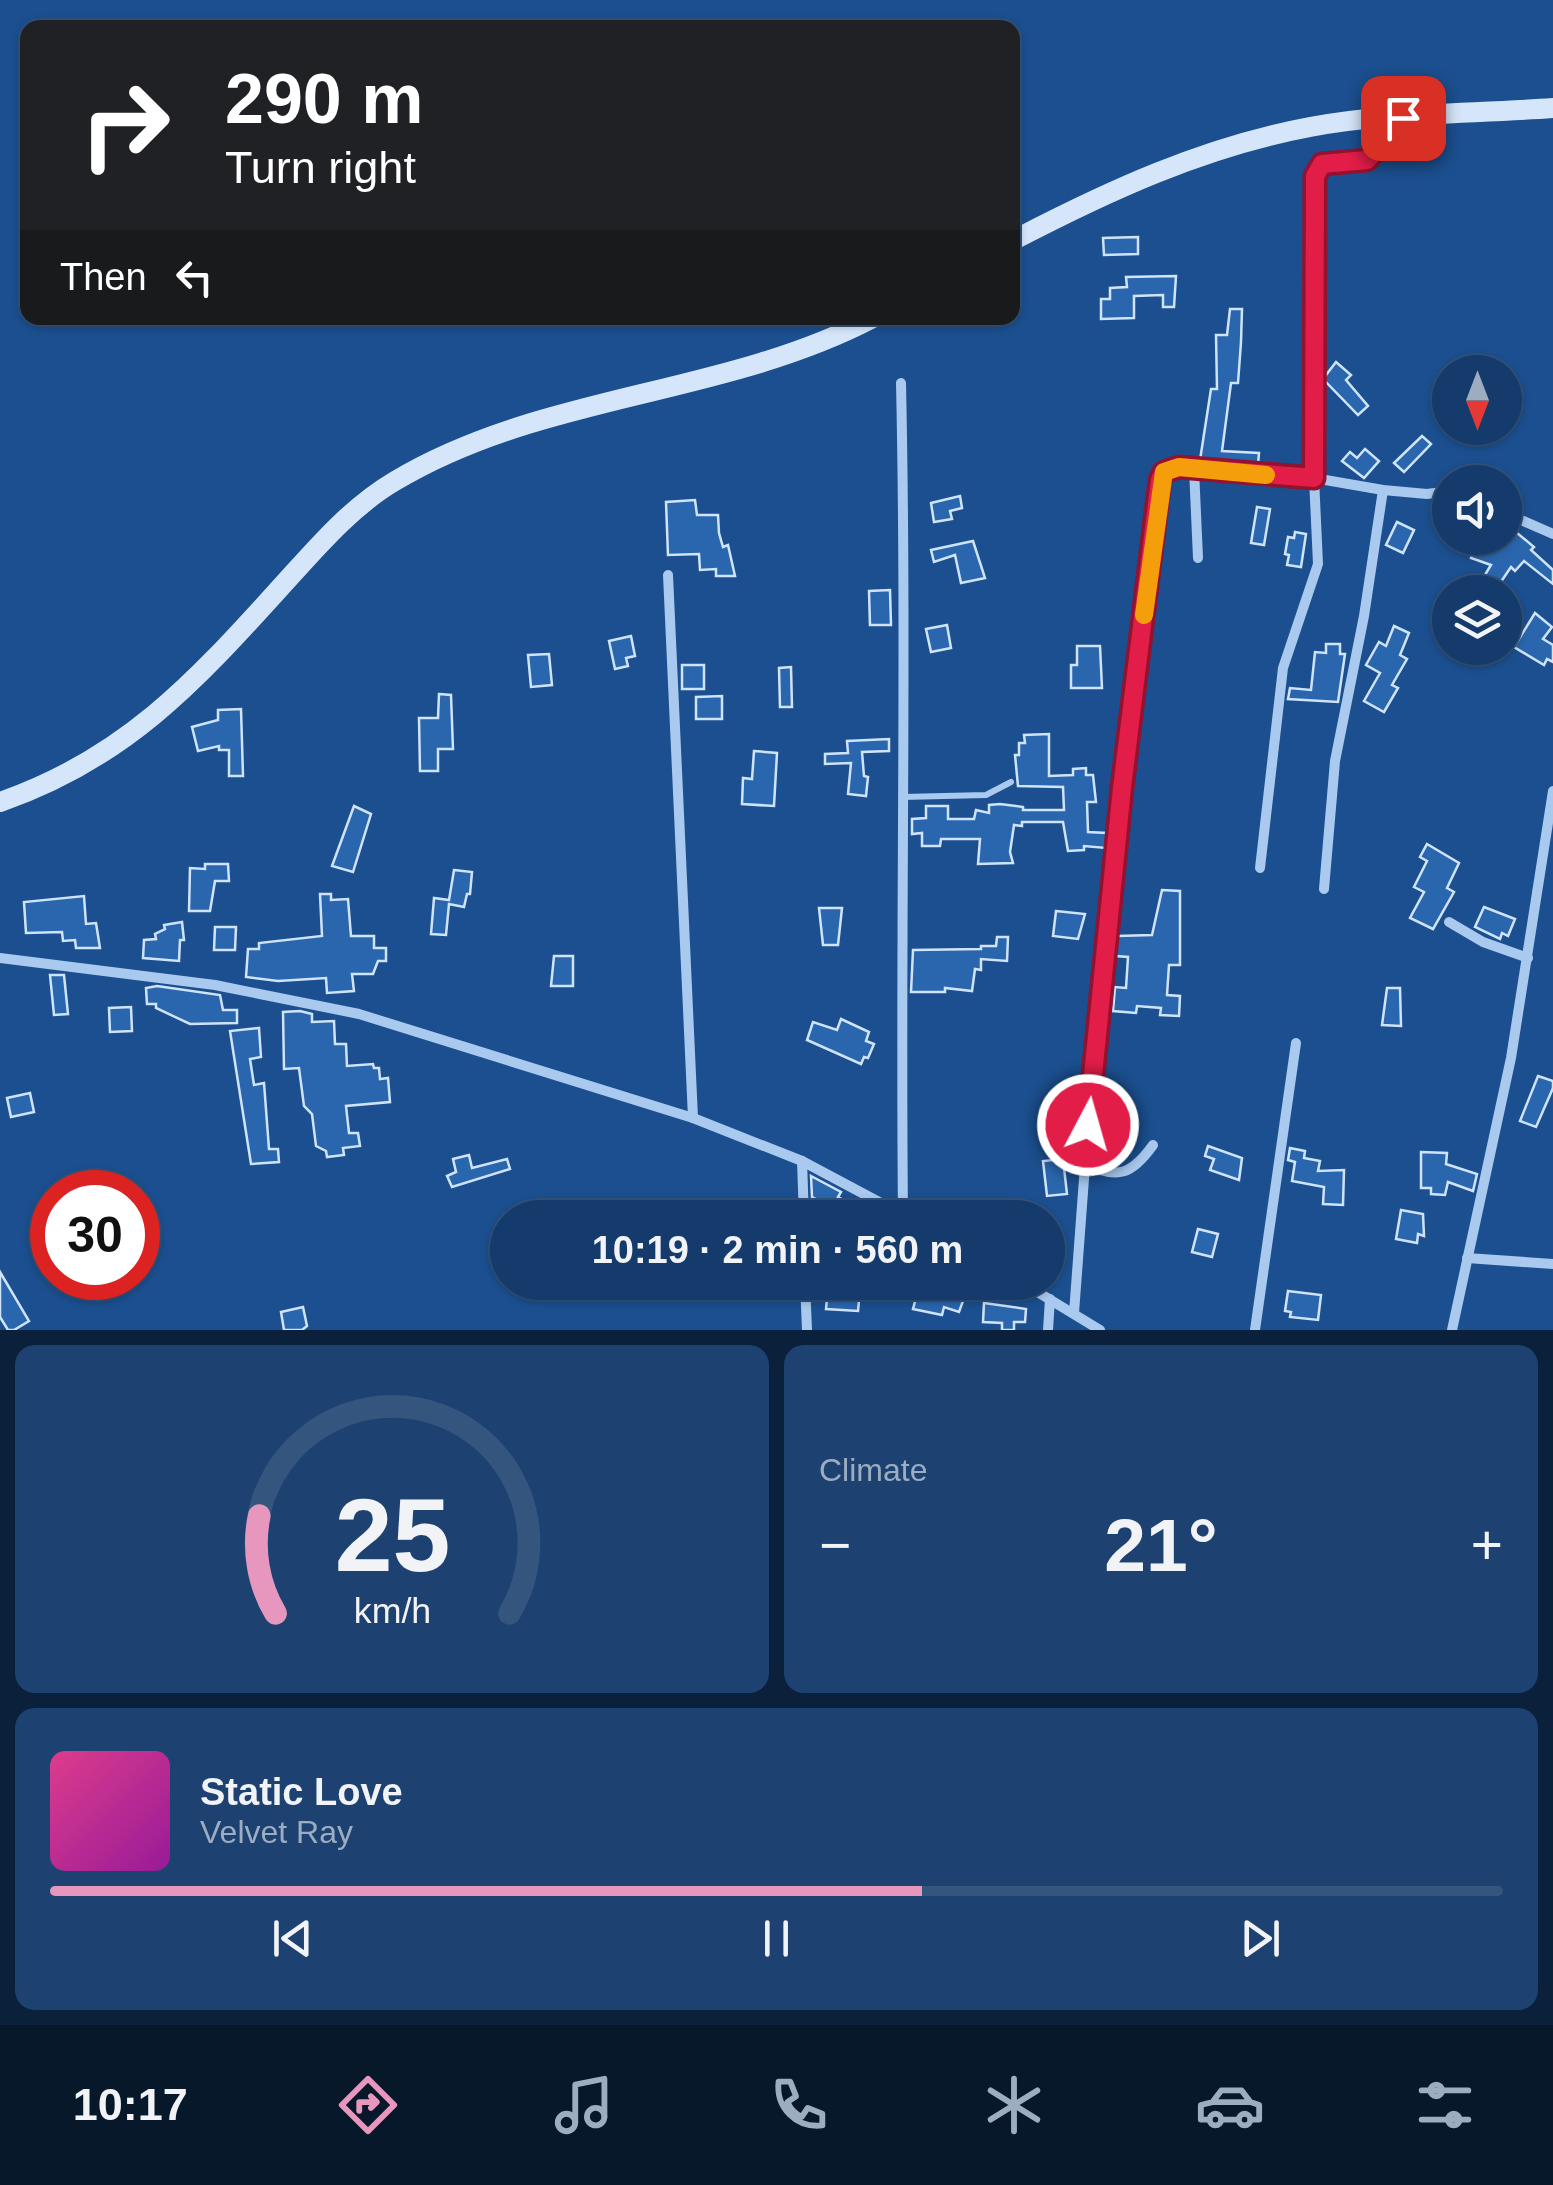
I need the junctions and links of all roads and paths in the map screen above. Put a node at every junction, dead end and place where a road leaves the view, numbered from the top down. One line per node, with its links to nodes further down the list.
1 (1553, 108): 2 (main road)
2 (1378, 118): 3 (main road); 7 (street)
3 (1020, 237)
4 (856, 325): 17 (main road)
5 (901, 383): 16 (street)
6 (1194, 470): 7 (street); 12 (street); 27 (street)
7 (1314, 478): 8 (street); 18 (street)
8 (1383, 490): 9 (street); 19 (street)
9 (1432, 491)
10 (1522, 520): 11 (street)
11 (1553, 534)
12 (1198, 558)
13 (668, 575): 24 (street)
14 (1011, 782): 16 (lane)
15 (1553, 791): 22 (street)
16 (902, 798): 30 (street)
17 (0, 802)
18 (1260, 868)
19 (1324, 890)
20 (1449, 922): 22 (street)
21 (0, 958): 24 (street)
22 (1528, 958): 31 (street)
23 (1296, 1043): 39 (street)
24 (692, 1118): 26 (street)
25 (1153, 1146): 27 (street)
26 (802, 1161): 28 (street); 29 (street)
27 (1085, 1163): 35 (street)
28 (803, 1200)
29 (876, 1200)
30 (906, 1200)
31 (1467, 1258): 32 (street); 40 (street)
32 (1553, 1264)
33 (805, 1300): 36 (street)
34 (1050, 1300): 35 (street); 37 (street)
35 (1074, 1313): 38 (street)
36 (806, 1330)
37 (1048, 1330)
38 (1100, 1330)
39 (1256, 1330)
40 (1452, 1330)

